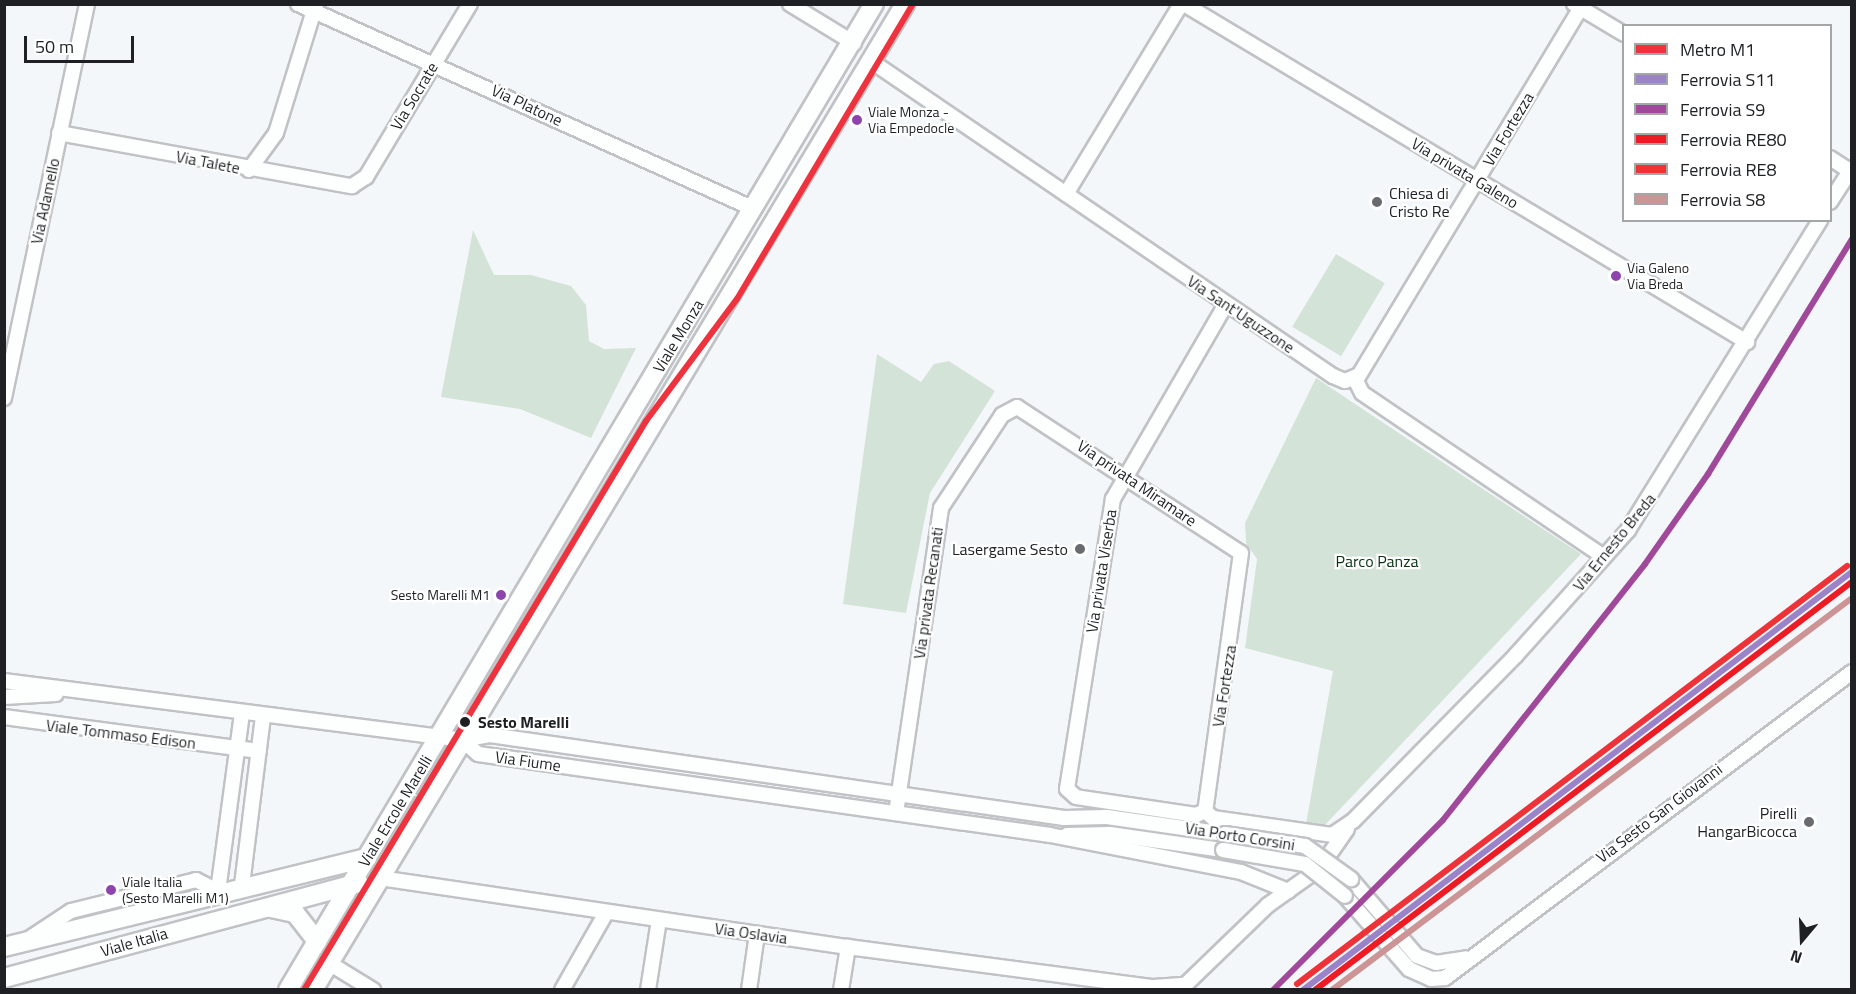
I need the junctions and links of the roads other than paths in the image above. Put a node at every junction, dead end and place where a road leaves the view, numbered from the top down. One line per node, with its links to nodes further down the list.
1 (87, 4): 14 (street, Via Adamello)
2 (298, 4): 9 (street, Via Platone)
3 (470, 4): 13 (street, Via Socrate)
4 (790, 4): 11 (street)
5 (874, 4): 11 (main road, Viale Monza)
6 (905, 4): 12 (main road, Viale Monza)
7 (1182, 4): 18 (street, Via privata Galeno); 20 (street)
8 (1579, 6): 10 (street); 18 (street, Via Fortezza)
9 (315, 7): 13 (street, Via Platone); 17 (street)
10 (1622, 33)
11 (854, 43): 12 (main road); 22 (main road, Viale Monza)
12 (871, 61): 20 (street, Via Sant'Uguzzone); 33 (main road, Viale Monza)
13 (434, 63): 19 (street, Via Socrate); 22 (street, Via Platone)
14 (59, 133): 17 (street, Via Talete); 27 (street, Via Adamello)
15 (1832, 159): 16 (street)
16 (1850, 169): 21 (street)
17 (249, 170): 19 (street, Via Talete)
18 (1478, 181): 25 (street, Via privata Galeno); 26 (street, Via Fortezza)
19 (356, 185)
20 (1066, 194): 24 (street, Via Sant'Uguzzone)
21 (1832, 199)
22 (754, 209): 32 (main road, Viale Monza)
23 (1819, 222): 25 (street, Via Ernesto Breda)
24 (1226, 304): 26 (street, Via Sant'Uguzzone); 29 (street, Via privata Viserba)
25 (1747, 342): 30 (street, Via Ernesto Breda)
26 (1357, 376): 30 (street)
27 (4, 398)
28 (1025, 408): 29 (street, Via privata Miramare); 46 (street, Via privata Recanati)
29 (1126, 476): 31 (street, Via privata Miramare); 47 (street, Via privata Viserba)
30 (1604, 558): 52 (street, Via Ernesto Breda)
31 (1243, 561): 49 (street, Via Fortezza)
32 (503, 628): 41 (main road, Viale Ercole Marelli)
33 (527, 633): 42 (main road, Viale Ercole Marelli)
34 (1851, 672): 67 (street, Via Sesto San Giovanni)
35 (4, 681): 36 (street, Viale Tommaso Edison)
36 (88, 693): 37 (street, Viale Tommaso Edison); 38 (street, Viale Tommaso Edison)
37 (4, 697)
38 (242, 712): 39 (street, Viale Tommaso Edison); 43 (street)
39 (263, 716): 41 (street, Viale Tommaso Edison); 44 (street)
40 (4, 717): 43 (street, Viale Tommaso Edison)
41 (439, 737): 42 (street, Viale Ercole Marelli); 53 (main road, Viale Ercole Marelli)
42 (462, 740): 45 (street, Via Fiume); 48 (street, Via Fiume); 55 (main road, Viale Ercole Marelli)
43 (237, 749): 44 (street, Viale Tommaso Edison); 59 (street)
44 (259, 751): 56 (street)
45 (815, 782): 46 (street, Via Porto Corsini)
46 (899, 794): 50 (street, Via privata Recanati); 67 (street, Via Porto Corsini, bridge)
47 (1069, 794): 49 (street, Via Porto Corsini)
48 (809, 801): 50 (street, Via Porto Corsini)
49 (1205, 811): 52 (street, Via Porto Corsini)
50 (896, 813): 51 (street, Via Porto Corsini)
51 (1050, 836): 58 (street, Via Porto Corsini); 67 (street, Via Porto Corsini, bridge)
52 (1333, 843)
53 (367, 858): 55 (main road); 56 (main road, Viale Italia); 57 (main road, Viale Ercole Marelli)
54 (1309, 876): 58 (street)
55 (380, 878): 57 (main road, Viale Ercole Marelli); 61 (street, Via Oslavia); 68 (main road, Viale Ercole Marelli)
56 (242, 885): 59 (main road, Viale Italia)
57 (351, 885): 60 (main road, Viale Italia); 64 (main road, Viale Ercole Marelli)
58 (1284, 890): 71 (street)
59 (218, 891): 65 (main road, Viale Italia)
60 (263, 907): 64 (main road, Viale Italia); 69 (main road, Viale Italia)
61 (606, 913): 62 (street, Via Oslavia); 75 (street)
62 (659, 920): 63 (street, Via Oslavia); 76 (street)
63 (757, 934): 66 (street, Via Oslavia); 77 (street)
64 (317, 941): 72 (main road, Viale Ercole Marelli)
65 (4, 947)
66 (848, 947): 70 (street, Via Oslavia); 78 (street)
67 (1468, 957)
68 (329, 963): 73 (main road, Viale Ercole Marelli); 74 (street)
69 (4, 978)
70 (1123, 982): 71 (street, Via Oslavia); 79 (street, Via Oslavia)
71 (1182, 987)
72 (288, 990)
73 (313, 990)
74 (373, 990)
75 (562, 990)
76 (648, 990)
77 (748, 990)
78 (841, 990)
79 (1136, 990)

